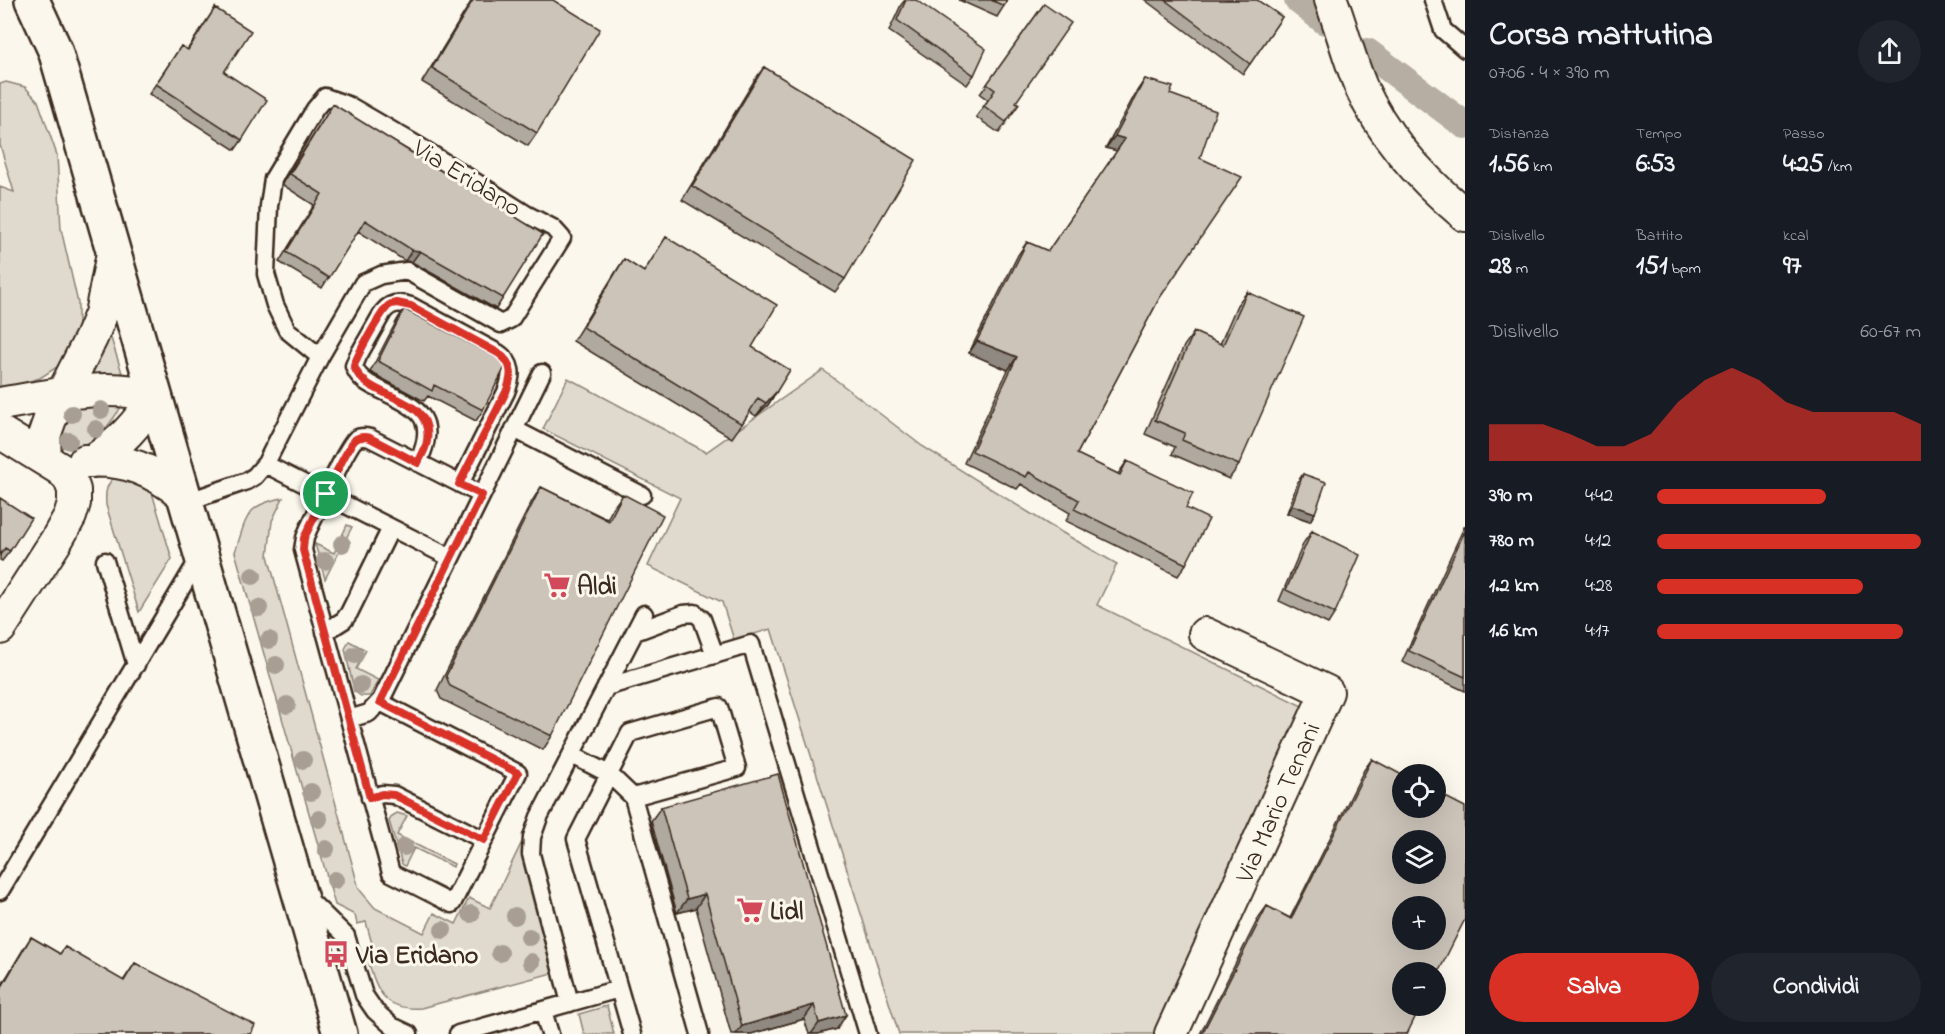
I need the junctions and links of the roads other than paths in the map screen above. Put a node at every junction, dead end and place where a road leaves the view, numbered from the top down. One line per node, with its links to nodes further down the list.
1 (32, 0): 6 (main road)
2 (52, 0): 6 (main road)
3 (1331, 0): 7 (street)
4 (1433, 0): 5 (lane)
5 (1465, 49)
6 (55, 50): 8 (main road)
7 (1465, 215)
8 (113, 253): 11 (street); 12 (main road)
9 (320, 357): 9 (lane, Via Eridano); 19 (lane, Via Eridano)
10 (542, 373): 14 (lane)
11 (63, 394): 12 (street); 13 (street); 16 (street)
12 (155, 396): 17 (street); 24 (main road)
13 (0, 404)
14 (514, 429): 22 (lane); 23 (lane)
15 (0, 432): 16 (street)
16 (45, 459): 17 (street); 30 (street)
17 (93, 461): 24 (street)
18 (418, 463): 20 (lane); 20 (lane); 21 (lane)
19 (265, 464): 21 (lane); 24 (lane, Via Eridano)
20 (459, 484): 22 (lane)
21 (326, 494): 25 (lane); 31 (lane)
22 (482, 495): 27 (lane)
23 (642, 495)
24 (185, 499): 26 (main road)
25 (392, 528): 27 (lane); 31 (lane)
26 (201, 556): 35 (lane); 44 (main road)
27 (451, 558): 37 (lane)
28 (105, 561): 35 (lane)
29 (644, 614): 32 (lane)
30 (0, 628)
31 (325, 632): 38 (lane)
32 (635, 633): 34 (lane); 36 (lane)
33 (1205, 634): 56 (street, Via Mario Tenani)
34 (715, 655): 36 (lane); 55 (lane)
35 (136, 665): 45 (lane)
36 (606, 687): 39 (lane)
37 (380, 702): 38 (lane); 43 (lane)
38 (349, 719): 42 (lane)
39 (572, 755): 40 (lane); 47 (lane)
40 (609, 774): 41 (lane); 41 (lane); 46 (lane)
41 (633, 797): 54 (lane)
42 (370, 798): 43 (lane); 43 (lane)
43 (484, 840)
44 (298, 889): 49 (main road); 50 (lane)
45 (0, 891)
46 (619, 989): 47 (lane); 53 (lane)
47 (570, 1003): 48 (lane)
48 (543, 1011): 51 (lane); 52 (lane)
49 (340, 1034)
50 (409, 1034)
51 (458, 1034)
52 (550, 1034)
53 (632, 1034)
54 (700, 1034)
55 (868, 1034)
56 (1171, 1034)

